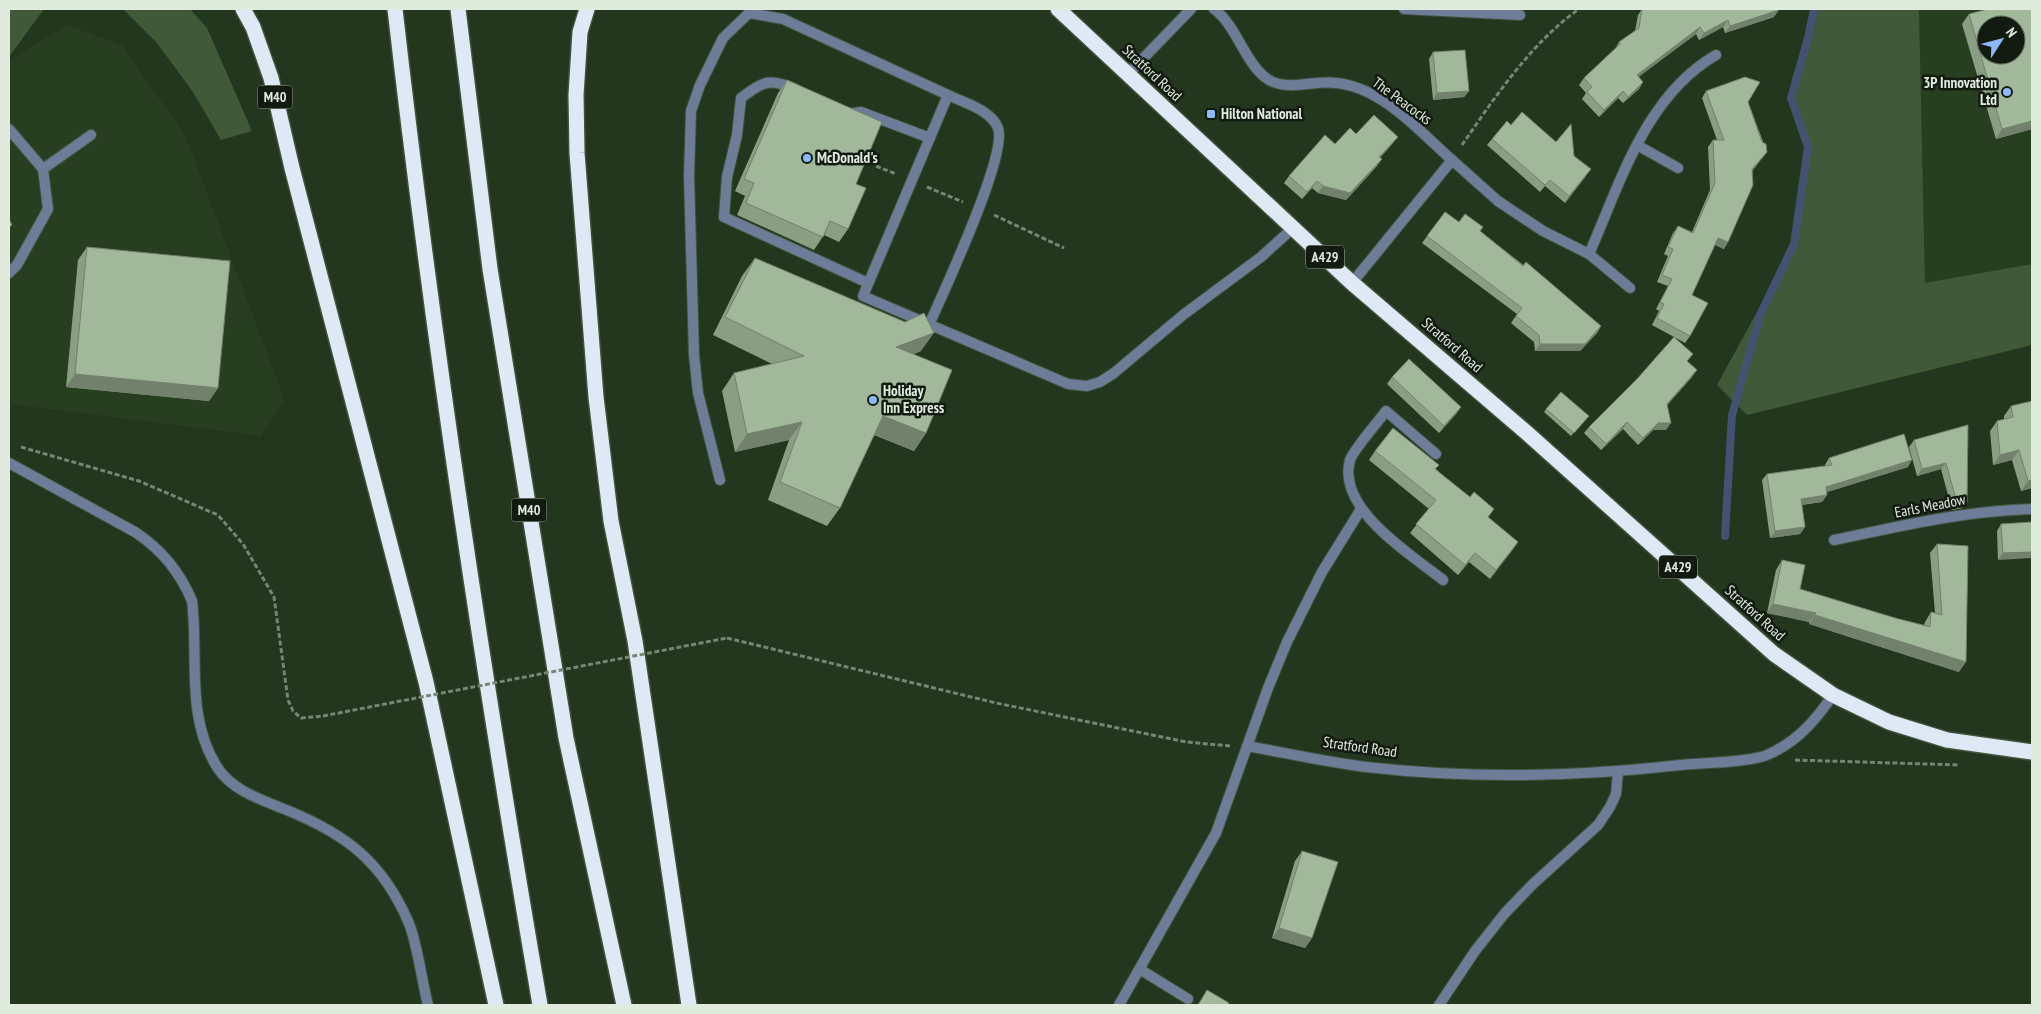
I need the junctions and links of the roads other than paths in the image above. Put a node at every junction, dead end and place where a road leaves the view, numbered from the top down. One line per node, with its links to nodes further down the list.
1 (243, 9): 43 (highway, M40)
2 (396, 9): 44 (highway)
3 (458, 9): 45 (highway, M40)
4 (587, 9): 46 (highway)
5 (1058, 9): 11 (highway, Stratford Road / A429)
6 (1191, 9): 11 (street)
7 (1214, 9): 19 (street, The Peacocks)
8 (1404, 9): 9 (street)
9 (1520, 15)
10 (1716, 55): 18 (street)
11 (1128, 74): 22 (highway, Stratford Road / A429)
12 (804, 94): 25 (street)
13 (948, 95): 17 (street); 28 (street); 31 (street)
14 (836, 110): 17 (street)
15 (9, 129): 21 (street)
16 (91, 135): 21 (street)
17 (930, 138): 25 (street)
18 (1637, 145): 20 (street); 23 (street)
19 (1452, 160): 23 (street, The Peacocks); 26 (street)
20 (1678, 168)
21 (43, 169): 24 (street)
22 (1293, 228): 26 (highway, Stratford Road / A429); 28 (street)
23 (1590, 254): 27 (street, The Peacocks)
24 (9, 273)
25 (868, 283): 28 (street)
26 (1352, 283): 36 (highway, Stratford Road / A429)
27 (1630, 288)
28 (929, 325)
29 (1436, 454): 32 (street)
30 (9, 463): 42 (street)
31 (720, 480)
32 (1361, 509): 35 (street); 37 (street)
33 (2032, 509): 34 (street, Earls Meadow)
34 (1834, 540)
35 (1443, 580)
36 (1833, 695): 38 (highway, Stratford Road / A429); 39 (street, Stratford Road)
37 (1247, 746): 39 (street, Stratford Road); 40 (street)
38 (2032, 752)
39 (1618, 772): 48 (street)
40 (1141, 970): 41 (street); 47 (street)
41 (1188, 999)
42 (428, 1005)
43 (496, 1005)
44 (540, 1005)
45 (624, 1005)
46 (689, 1005)
47 (1119, 1005)
48 (1439, 1005)

